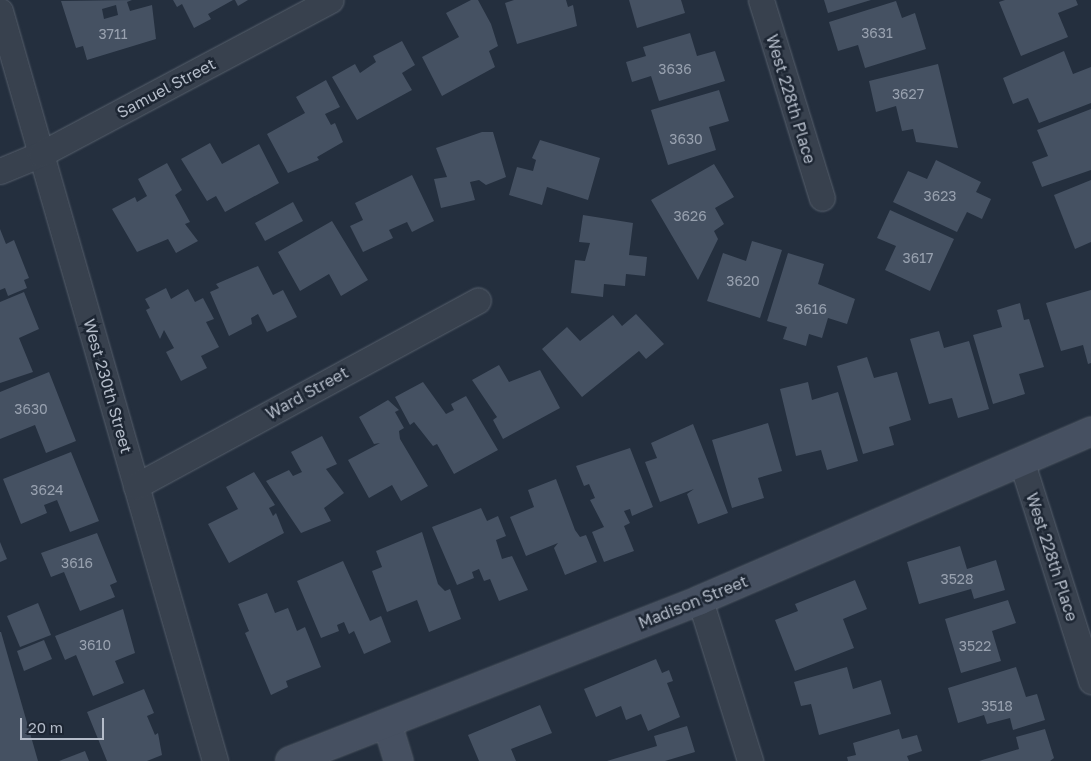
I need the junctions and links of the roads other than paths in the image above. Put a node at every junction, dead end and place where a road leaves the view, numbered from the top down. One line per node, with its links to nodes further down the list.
1 (331, 0): 4 (street, Samuel Street)
2 (761, 0): 6 (street, West 228th Place)
3 (0, 11): 4 (street, West 230th Street)
4 (41, 154): 5 (street, Samuel Street); 10 (street, West 230th Street)
5 (0, 171)
6 (822, 198)
7 (478, 300): 10 (street, Ward Street)
8 (1091, 432): 9 (street, Madison Street)
9 (1022, 463): 11 (street, Madison Street); 12 (street, West 228th Place)
10 (136, 486): 14 (street, West 230th Street)
11 (700, 600): 13 (street, Madison Street); 17 (street)
12 (1091, 681)
13 (388, 726): 15 (street, Madison Street); 16 (street)
14 (215, 761)
15 (290, 761)
16 (399, 761)
17 (750, 761)

